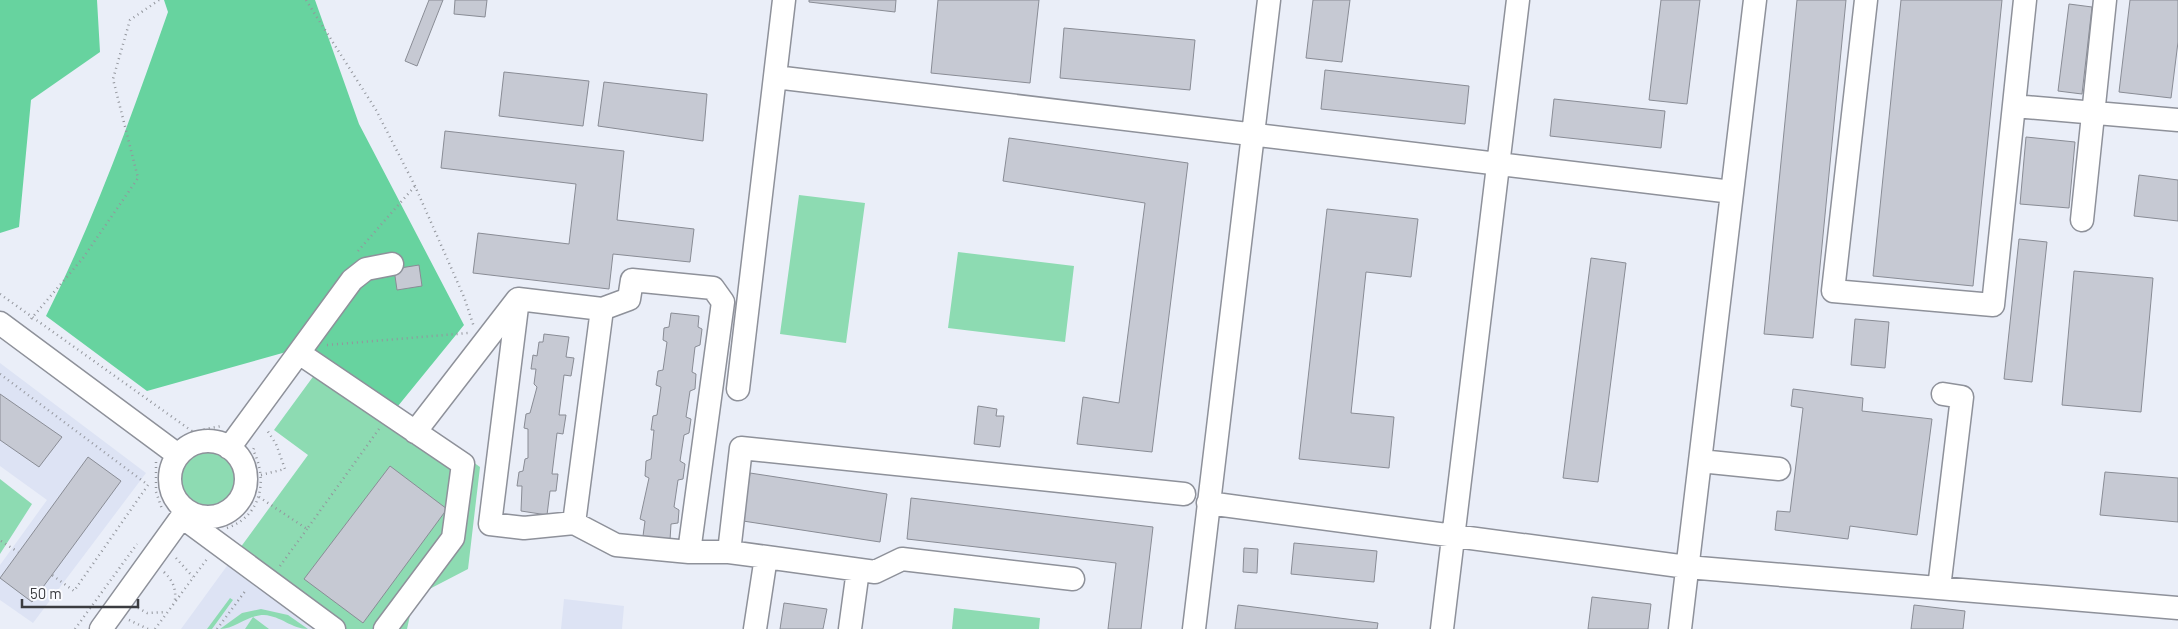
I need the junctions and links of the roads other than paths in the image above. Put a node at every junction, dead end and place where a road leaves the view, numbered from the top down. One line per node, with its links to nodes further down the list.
1 (784, 0): 8 (street)
2 (1269, 0): 12 (street)
3 (1518, 0): 13 (street)
4 (1755, 0): 14 (street)
5 (1866, 0): 9 (street)
6 (2025, 0): 9 (street)
7 (2105, 0): 10 (street)
8 (775, 77): 12 (street); 21 (street)
9 (2014, 106): 10 (street)
10 (2093, 113): 11 (street); 15 (street)
11 (2178, 120)
12 (1251, 135): 13 (street); 29 (street)
13 (1498, 163): 14 (street); 32 (street)
14 (1732, 192): 26 (street)
15 (2082, 220)
16 (392, 264): 20 (street)
17 (518, 299): 18 (street); 23 (street); 31 (street)
18 (602, 309): 31 (street); 33 (street)
19 (8, 329): 25 (street)
20 (301, 350): 23 (street); 24 (street)
21 (738, 389)
22 (1943, 394): 39 (street)
23 (415, 432): 43 (street)
24 (229, 448): 25 (street); 30 (street)
25 (178, 455): 30 (street)
26 (1700, 461): 27 (street); 36 (street)
27 (1780, 470)
28 (1184, 494): 34 (street)
29 (1208, 503): 32 (street); 46 (street)
30 (184, 514): 41 (street); 42 (street)
31 (574, 522): 33 (street)
32 (1453, 536): 36 (street); 47 (street)
33 (689, 552): 34 (street)
34 (729, 552): 35 (street)
35 (766, 557): 37 (street); 44 (street)
36 (1687, 567): 39 (street); 48 (street)
37 (858, 570): 38 (street); 45 (street)
38 (1073, 579)
39 (1938, 588): 40 (street)
40 (2178, 608)
41 (101, 629)
42 (334, 629)
43 (385, 629)
44 (755, 629)
45 (850, 629)
46 (1194, 629)
47 (1442, 629)
48 (1680, 629)

